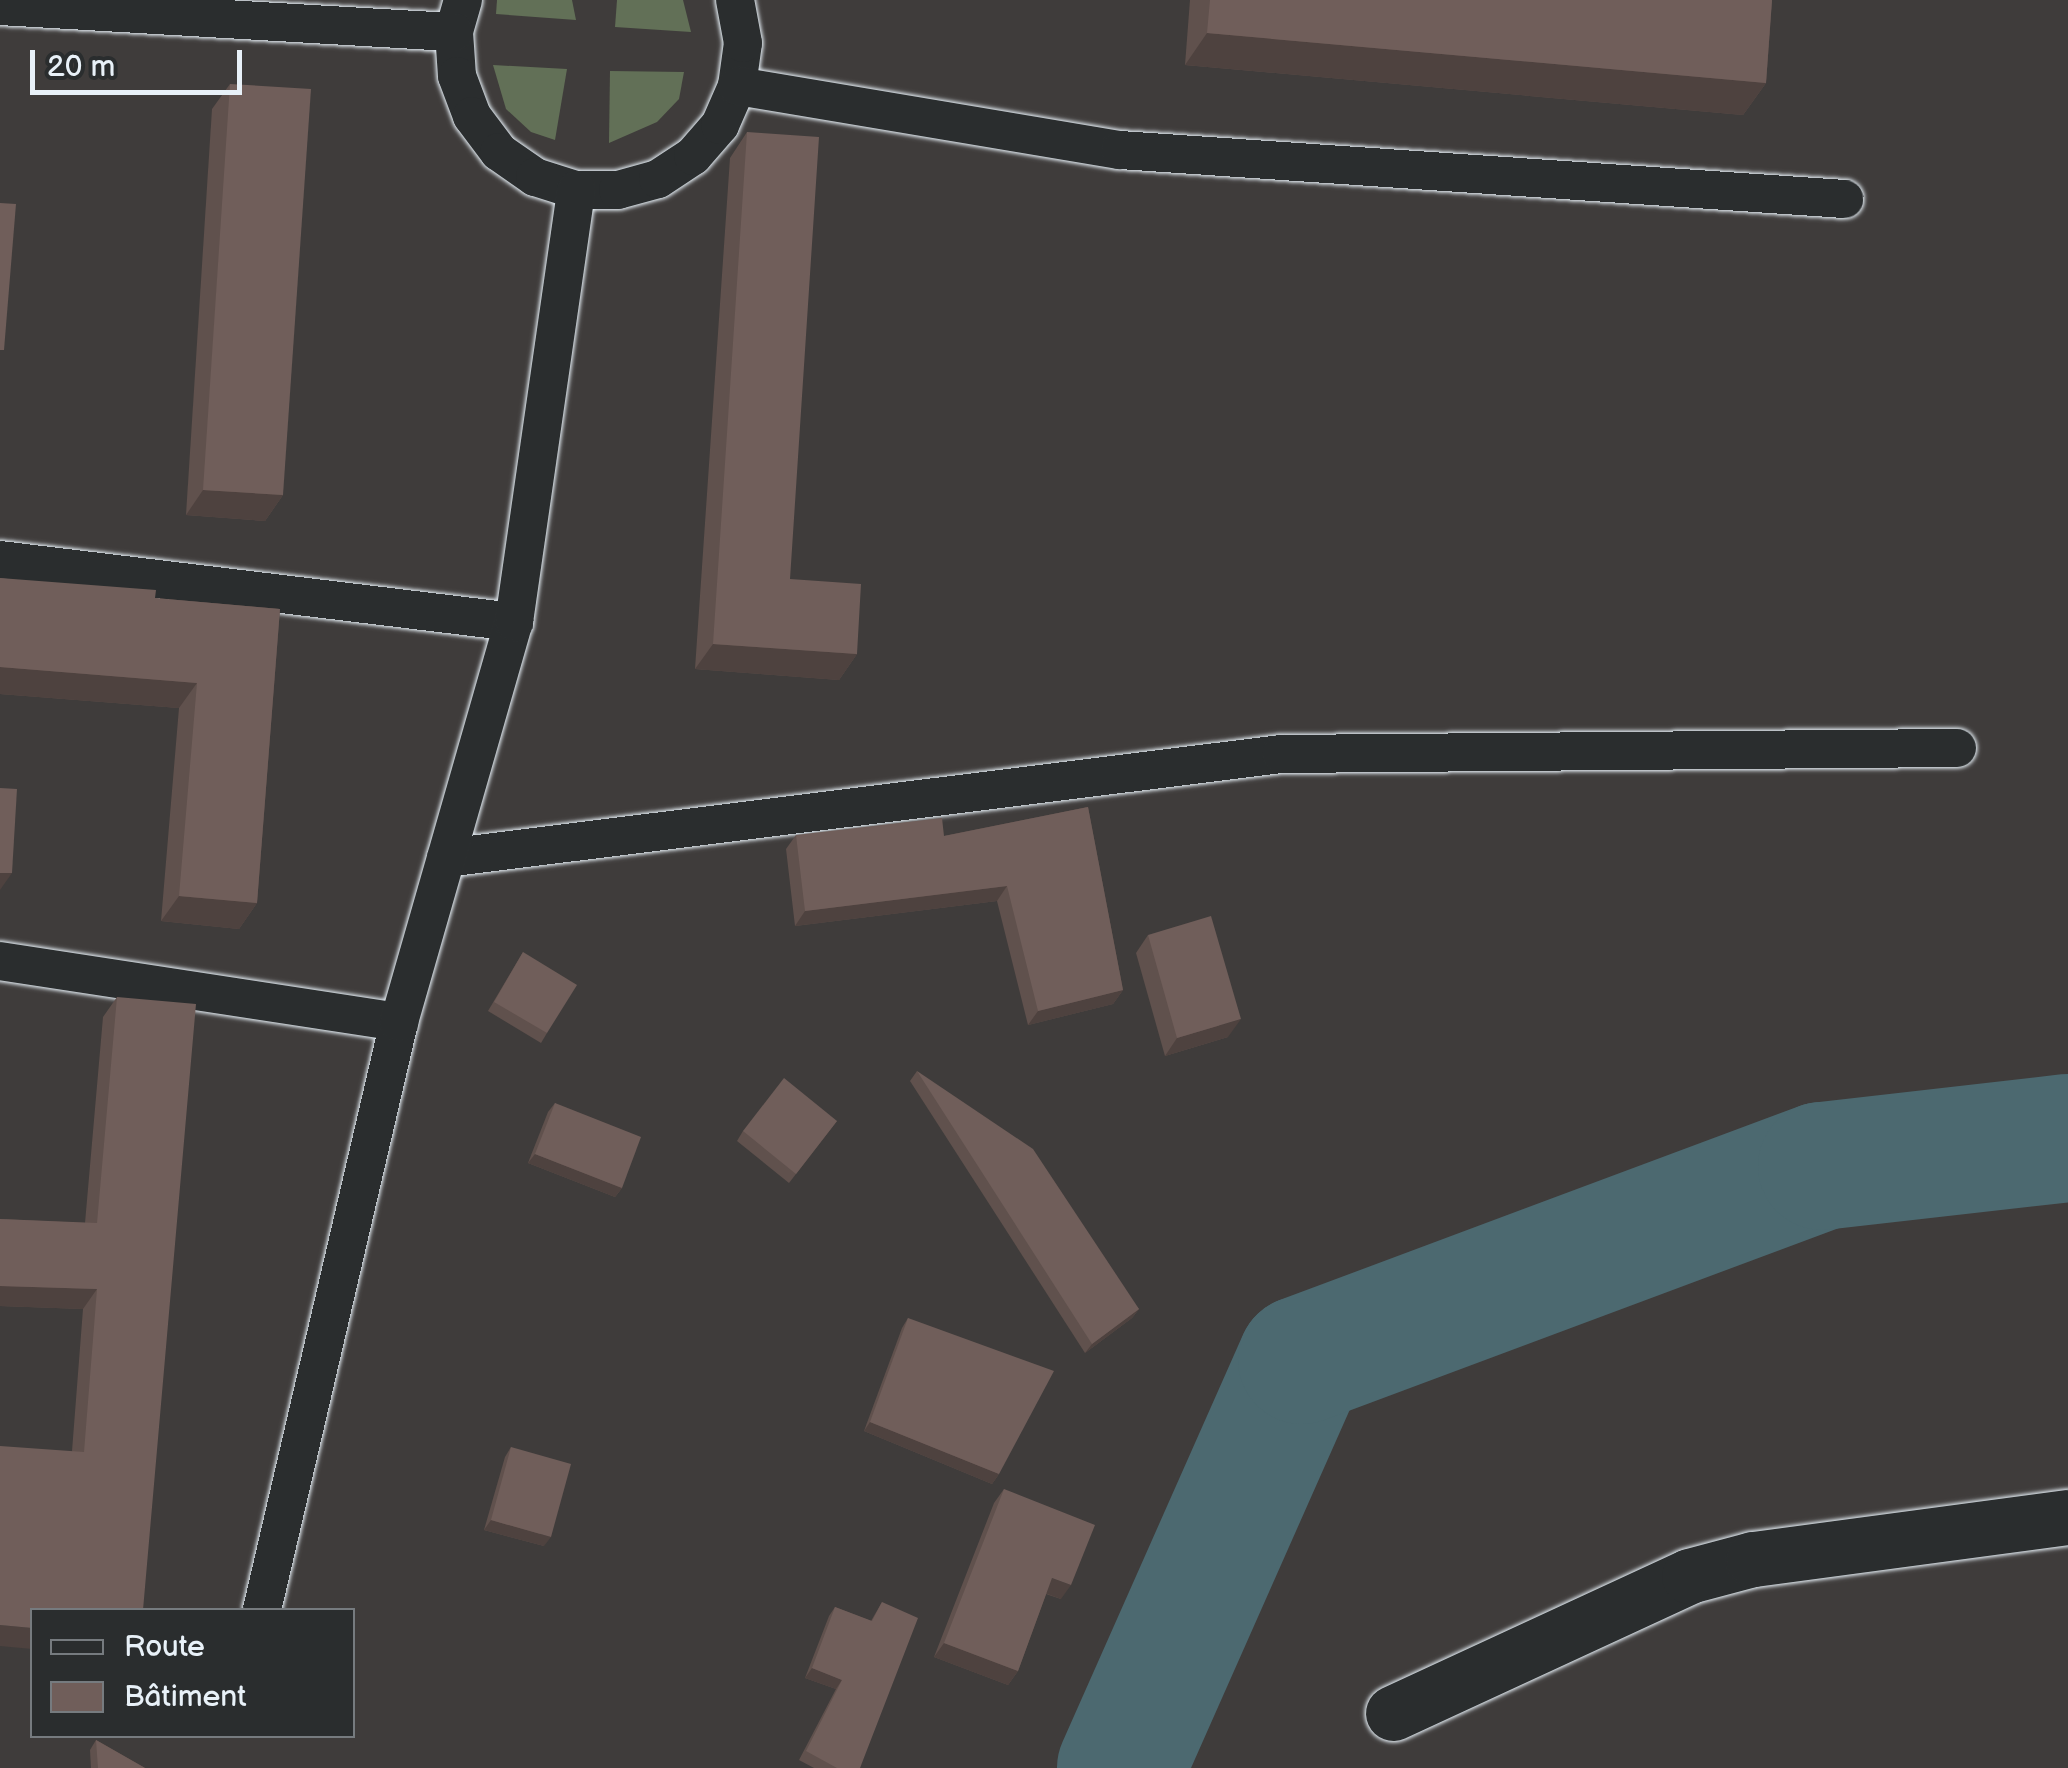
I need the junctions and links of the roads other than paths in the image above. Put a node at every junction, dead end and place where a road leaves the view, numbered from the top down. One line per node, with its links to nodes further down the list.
1 (735, 0): 4 (lane)
2 (0, 6): 3 (lane)
3 (459, 16): 5 (lane)
4 (737, 86): 5 (lane); 6 (lane)
5 (576, 190): 8 (lane)
6 (1844, 198)
7 (0, 560): 8 (lane)
8 (514, 622): 10 (lane)
9 (1957, 748): 10 (lane)
10 (446, 858): 12 (lane)
11 (0, 961): 12 (lane)
12 (399, 1022): 14 (lane)
13 (2068, 1516): 15 (street)
14 (262, 1608)
15 (1393, 1713)

